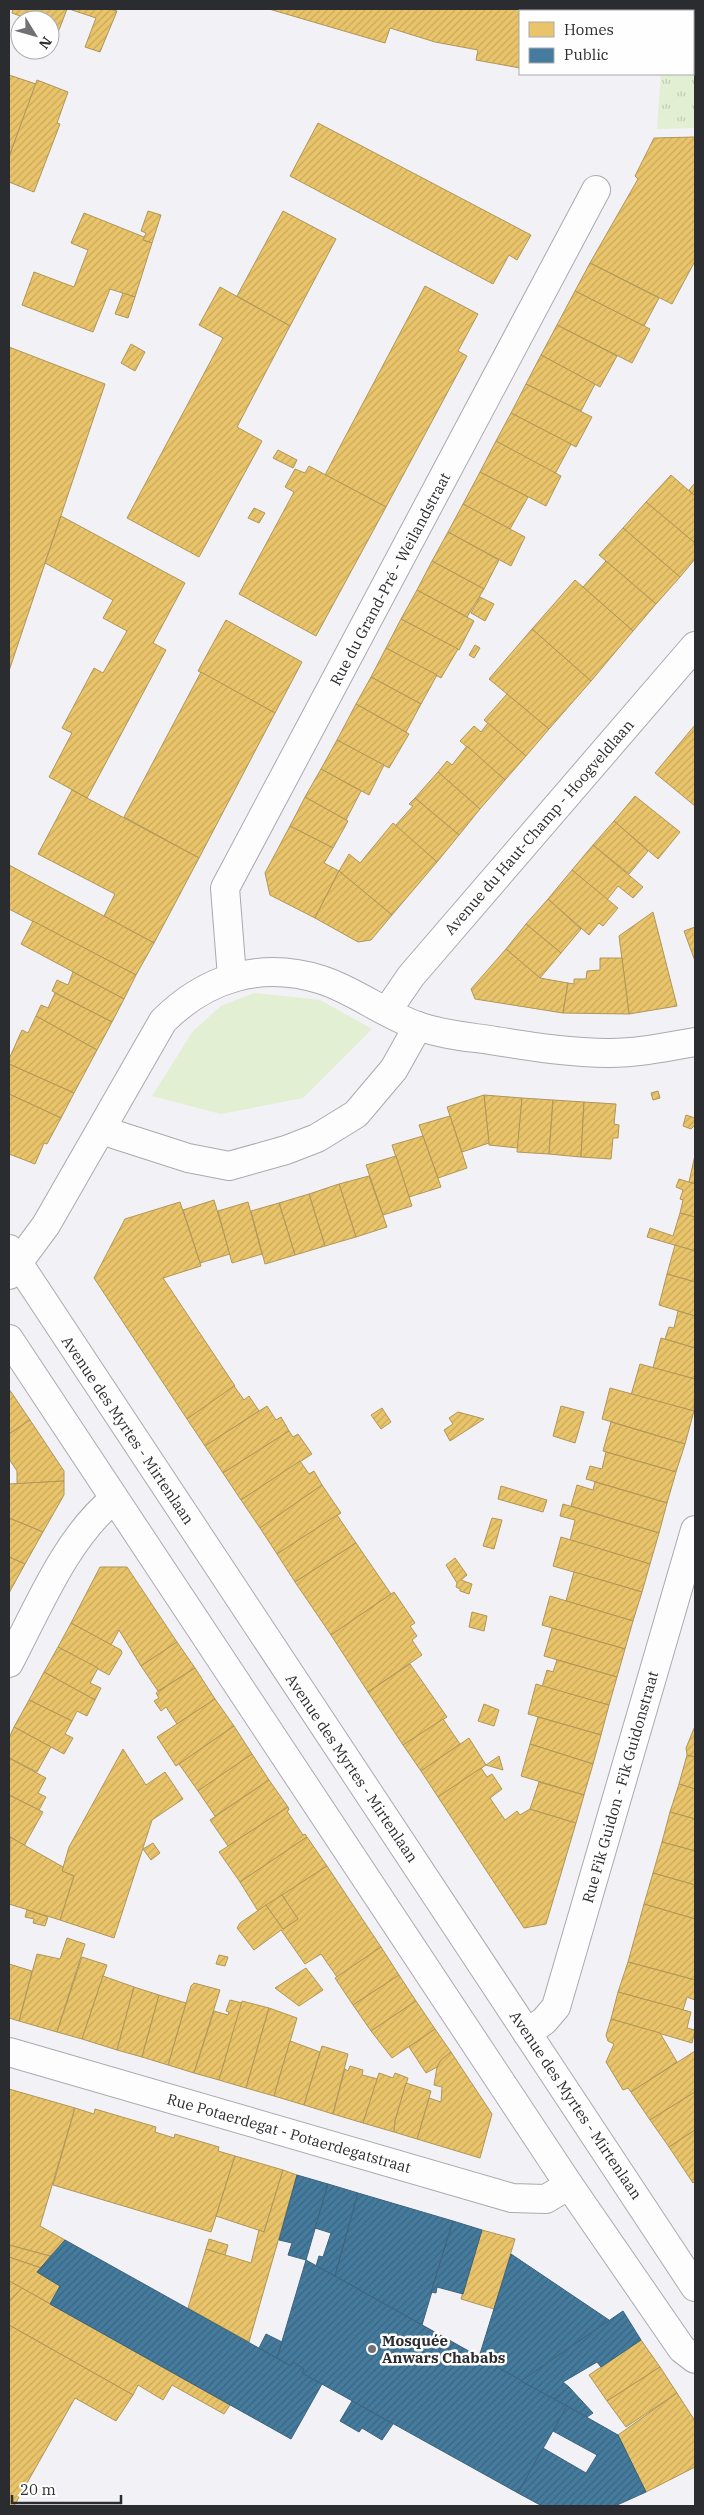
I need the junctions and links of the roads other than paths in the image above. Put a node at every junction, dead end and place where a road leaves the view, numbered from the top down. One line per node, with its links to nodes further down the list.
1 (596, 190): 3 (street, Rue du Grand-Pré - Weilandstraat)
2 (695, 646): 4 (street, Avenue du Haut-Champ - Hoogveldlaan)
3 (232, 977): 4 (street); 7 (street)
4 (387, 1011): 5 (street)
5 (418, 1026): 6 (street); 7 (street)
6 (695, 1042)
7 (101, 1130): 8 (street)
8 (12, 1262): 13 (street, Avenue des Myrtes - Mirtenlaan)
9 (9, 1339): 10 (street)
10 (114, 1499): 12 (street); 15 (street)
11 (695, 1530): 13 (street, Rue Fik Guidon - Fik Guidonstraat)
12 (9, 1663)
13 (527, 2032): 16 (street, Avenue des Myrtes - Mirtenlaan)
14 (9, 2052): 15 (street, Rue Potaerdegat - Potaerdegatstraat)
15 (569, 2186): 17 (street)
16 (695, 2286)
17 (695, 2359)

